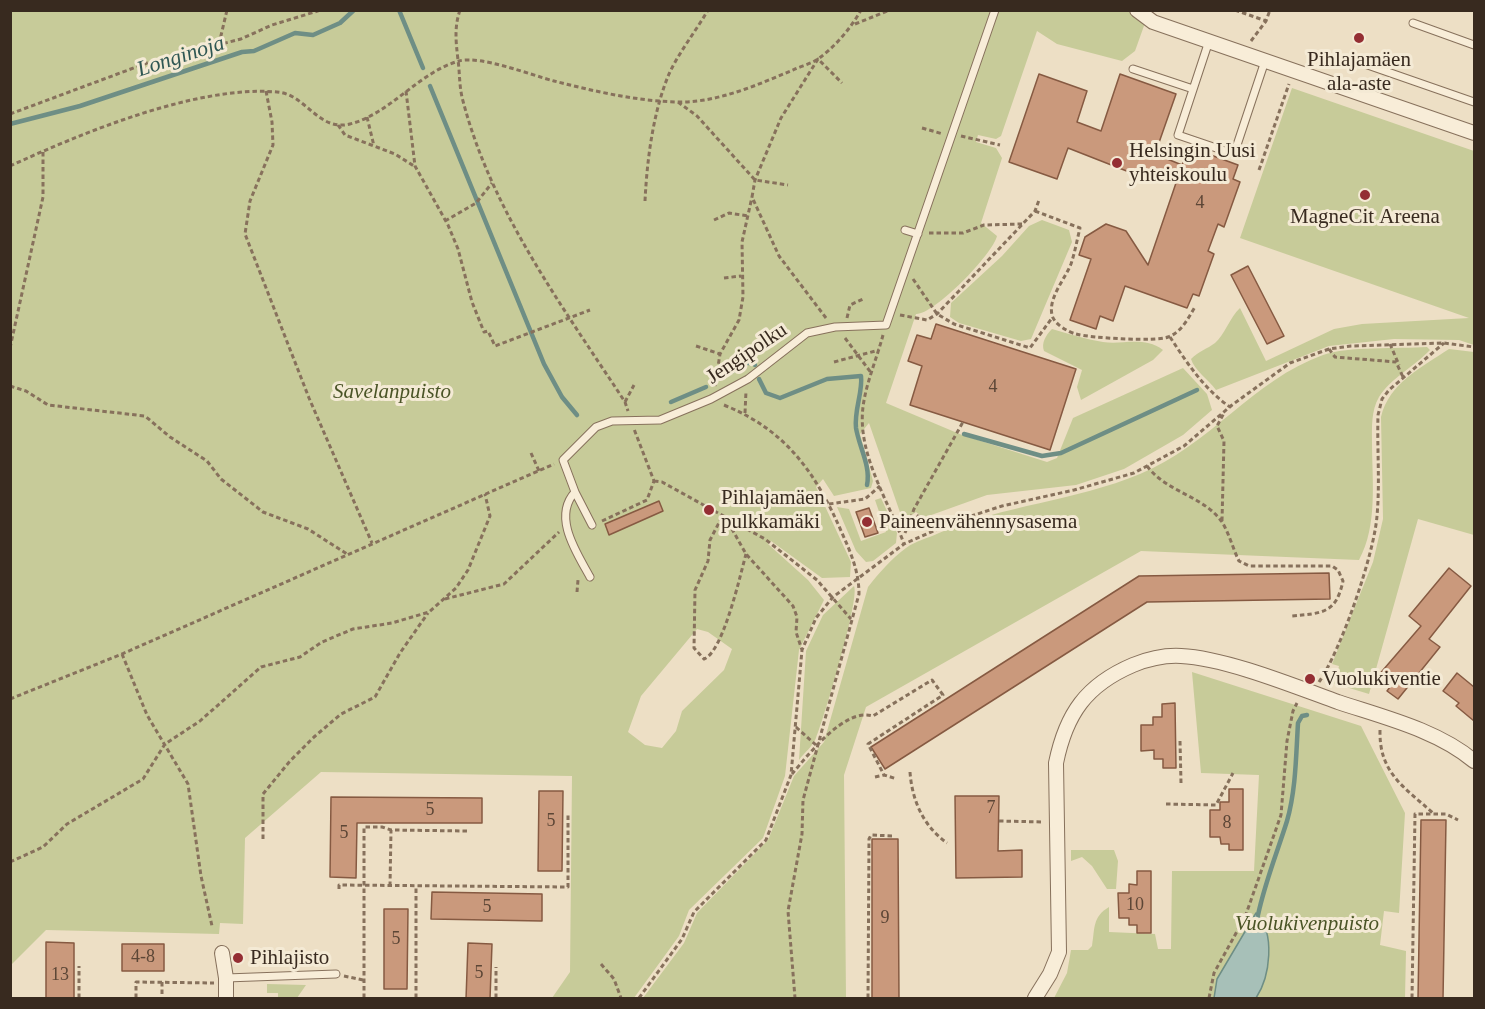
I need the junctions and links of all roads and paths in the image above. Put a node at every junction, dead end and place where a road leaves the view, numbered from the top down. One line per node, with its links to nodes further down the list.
1 (227, 10): 15 (path)
2 (321, 10): 15 (path)
3 (460, 10): 19 (path)
4 (708, 10): 28 (path)
5 (861, 10): 13 (path)
6 (890, 10): 13 (path)
7 (995, 10): 52 (lane)
8 (1137, 10): 14 (street)
9 (1235, 10): 11 (path)
10 (1270, 10): 11 (path)
11 (1266, 21): 17 (path)
12 (1413, 23): 16 (lane)
13 (853, 25): 18 (path)
14 (1209, 41): 20 (street); 25 (lane)
15 (219, 44): 31 (path)
16 (1474, 45)
17 (1249, 46)
18 (818, 59): 24 (path); 29 (path); 40 (path)
19 (459, 61): 27 (path); 28 (path); 41 (path)
20 (1265, 61): 23 (street); 25 (lane)
21 (1359, 62): 30 (lane)
22 (1133, 69): 25 (lane)
23 (1294, 71): 34 (street); 39 (path)
24 (842, 83)
25 (1193, 89)
26 (266, 91): 33 (path); 36 (path); 106 (path)
27 (406, 91): 32 (path); 38 (path)
28 (662, 100): 29 (path); 45 (path)
29 (678, 102): 40 (path)
30 (1474, 102)
31 (10, 114)
32 (367, 117): 33 (path); 35 (path)
33 (338, 125): 35 (path)
34 (1474, 133)
35 (375, 146): 38 (path)
36 (43, 151): 37 (path); 71 (path)
37 (10, 166)
38 (415, 166): 49 (path)
39 (1260, 170)
40 (755, 180): 42 (path); 43 (path)
41 (492, 183): 49 (path); 60 (path)
42 (788, 185)
43 (752, 197): 47 (path); 65 (path)
44 (1039, 200): 46 (path)
45 (645, 201)
46 (1035, 211): 50 (path); 62 (path)
47 (748, 216): 48 (path); 54 (path)
48 (714, 220)
49 (445, 221): 60 (path)
50 (1023, 224): 52 (path); 59 (path)
51 (905, 230): 52 (lane)
52 (918, 234): 53 (lane)
53 (906, 267): 59 (path); 61 (lane)
54 (741, 276): 55 (path); 74 (path)
55 (724, 278)
56 (863, 299): 63 (path)
57 (1195, 307): 66 (path)
58 (590, 310): 60 (path)
59 (937, 314): 61 (path); 62 (path)
60 (569, 316): 84 (path)
61 (889, 316): 64 (lane)
62 (1052, 318): 66 (path)
63 (844, 326): 64 (lane, Jengipolku); 65 (lane, Jengipolku)
64 (886, 326): 73 (path)
65 (835, 327): 75 (path); 80 (lane, Jengipolku)
66 (1170, 337): 85 (path)
67 (1444, 343): 68 (path); 70 (path); 79 (path)
68 (1390, 344): 72 (path); 77 (path)
69 (696, 346): 74 (path)
70 (1474, 347)
71 (10, 348)
72 (1329, 349): 77 (path); 85 (path)
73 (879, 350): 75 (path); 78 (path)
74 (720, 354): 83 (path)
75 (858, 354): 76 (path); 78 (path)
76 (834, 362)
77 (1400, 366): 79 (path)
78 (872, 374): 95 (path)
79 (1403, 377): 119 (path)
80 (748, 378): 83 (lane, Jengipolku); 87 (path)
81 (634, 385): 84 (path)
82 (10, 386): 108 (path)
83 (711, 399): 87 (path); 89 (lane, Jengipolku)
84 (625, 402): 89 (path)
85 (1230, 407): 86 (path)
86 (1224, 412): 92 (path); 102 (path)
87 (745, 413): 98 (path)
88 (963, 422): 105 (path)
89 (632, 423): 91 (lane, Jengipolku); 94 (path)
90 (531, 453): 93 (path)
91 (563, 460): 93 (path); 96 (lane)
92 (1147, 465): 102 (path); 107 (path)
93 (539, 471): 97 (path)
94 (654, 481): 100 (path); 104 (path)
95 (880, 486): 98 (path); 105 (path)
96 (575, 492): 103 (lane); 104 (lane)
97 (485, 494): 106 (path); 113 (path)
98 (829, 504): 111 (path)
99 (919, 515): 105 (path)
100 (722, 518): 101 (path); 109 (path)
101 (727, 521): 109 (path); 112 (path)
102 (1222, 522): 115 (path)
103 (567, 525): 110 (lane); 113 (path)
104 (592, 525)
105 (903, 534): 107 (path)
106 (372, 543): 108 (path)
107 (904, 544): 111 (path)
108 (347, 554): 118 (path)
109 (746, 554): 117 (path)
110 (590, 577)
111 (859, 579): 112 (path); 116 (path)
112 (833, 597): 116 (path); 117 (path)
113 (443, 600): 114 (path)
114 (429, 612): 125 (path); 144 (path)
115 (1292, 616)
116 (852, 620): 126 (path)
117 (802, 650): 122 (path)
118 (122, 654): 120 (path); 125 (path)
119 (1326, 668)
120 (10, 699)
121 (1297, 702): 173 (path)
122 (796, 727): 126 (path); 130 (path)
123 (1380, 730): 136 (path)
124 (1180, 741): 134 (path)
125 (165, 744): 146 (path); 151 (path)
126 (816, 745): 130 (path); 131 (path); 170 (path)
127 (1474, 761): 172 (street)
128 (910, 772): 145 (path)
129 (1233, 773): 135 (path)
130 (791, 775): 169 (path)
131 (884, 775): 132 (path); 133 (path)
132 (875, 777)
133 (897, 779)
134 (1181, 783)
135 (1166, 804)
136 (1435, 814): 139 (path); 174 (path)
137 (568, 815): 149 (path)
138 (999, 820): 140 (path)
139 (1458, 820)
140 (1043, 822)
141 (391, 830): 142 (path); 147 (path); 148 (path)
142 (468, 831)
143 (893, 836): 171 (path)
144 (263, 839)
145 (947, 843)
146 (10, 862)
147 (363, 885): 148 (path); 150 (path); 158 (path)
148 (390, 885): 149 (path)
149 (416, 886): 166 (path)
150 (339, 889)
151 (212, 926)
152 (222, 953): 157 (street)
153 (601, 964): 168 (path)
154 (79, 966): 161 (path)
155 (496, 967): 167 (path)
156 (336, 974): 157 (lane); 158 (path)
157 (226, 978): 164 (street)
158 (363, 980): 165 (path)
159 (162, 982): 160 (path); 162 (path); 163 (path)
160 (203, 983)
161 (79, 999)
162 (136, 999)
163 (162, 999)
164 (226, 999)
165 (364, 999)
166 (416, 999)
167 (496, 999)
168 (621, 999)
169 (639, 999)
170 (795, 999)
171 (868, 999)
172 (1035, 999)
173 (1209, 999)
174 (1412, 999)

